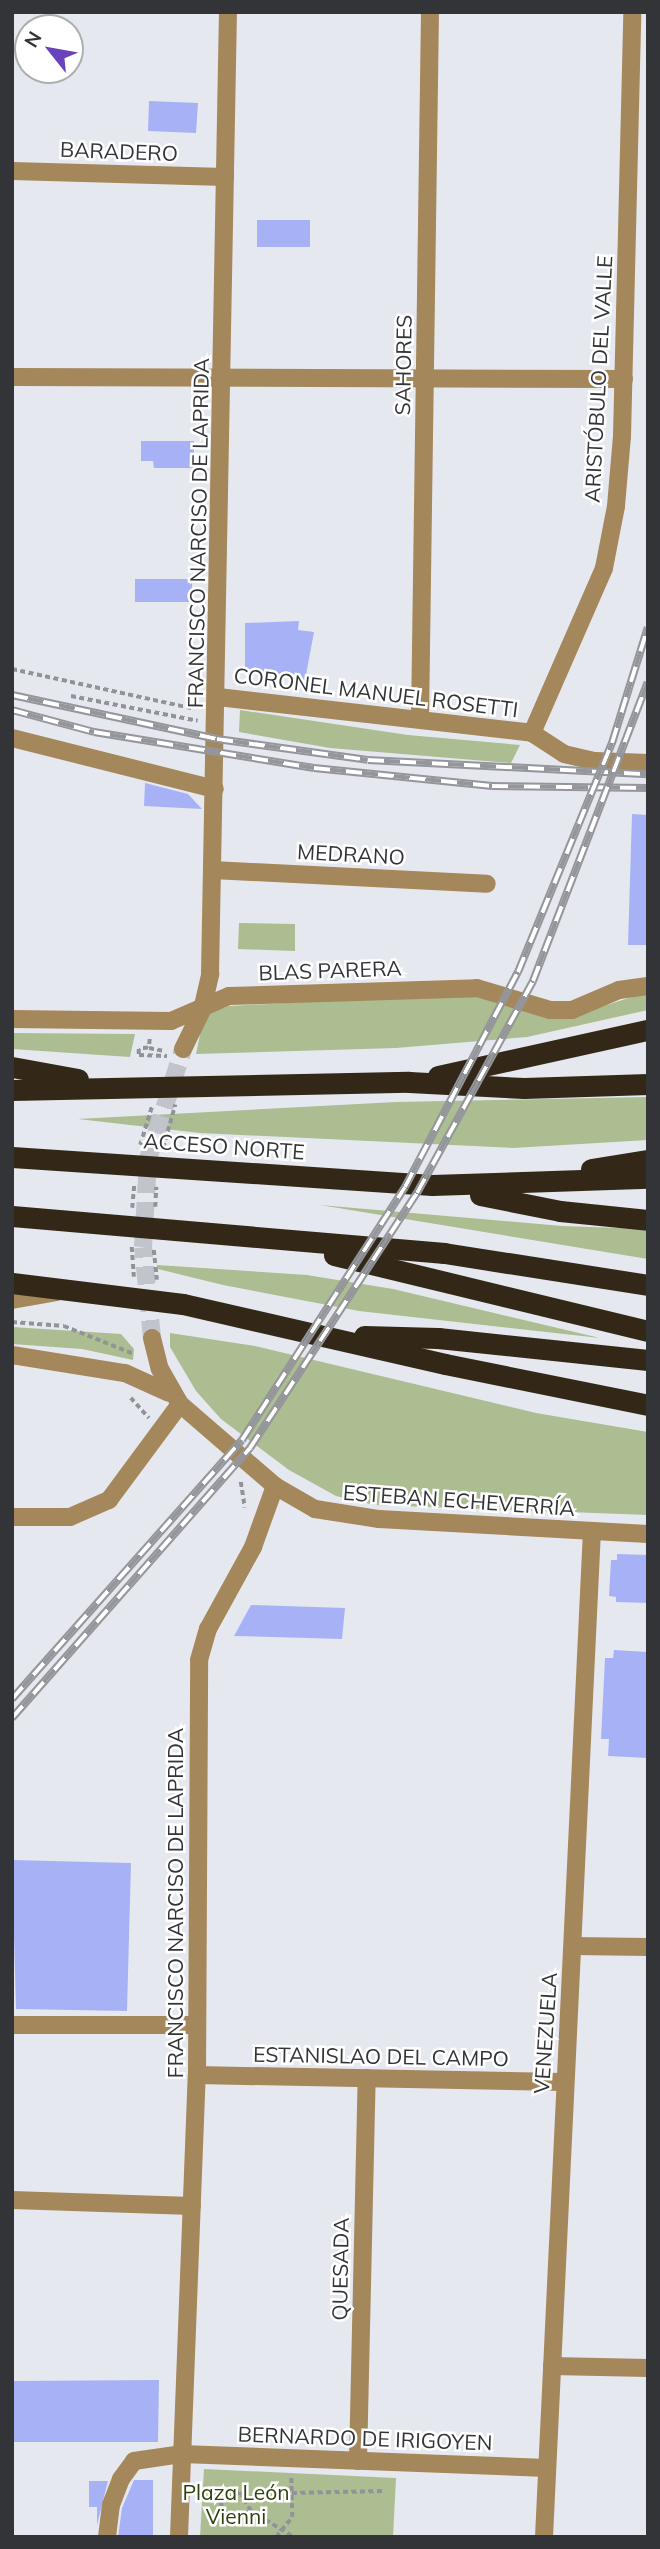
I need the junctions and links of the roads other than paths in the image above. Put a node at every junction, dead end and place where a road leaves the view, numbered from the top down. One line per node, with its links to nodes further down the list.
1 (228, 12): 5 (street, FRANCISCO NARCISO DE LAPRIDA)
2 (430, 12): 9 (street, SAHORES)
3 (632, 12): 8 (street, ARISTÓBULO DEL VALLE)
4 (12, 171): 5 (street, BARADERO)
5 (225, 177): 7 (street, FRANCISCO NARCISO DE LAPRIDA)
6 (12, 377): 7 (street)
7 (223, 379): 9 (street); 10 (street, FRANCISCO NARCISO DE LAPRIDA)
8 (624, 379): 9 (street); 12 (street, ARISTÓBULO DEL VALLE)
9 (426, 380): 11 (street, SAHORES)
10 (218, 712): 11 (street, CORONEL MANUEL ROSETTI); 15 (street, FRANCISCO NARCISO DE LAPRIDA)
11 (419, 719): 12 (street, CORONEL MANUEL ROSETTI)
12 (533, 733): 14 (street, CORONEL MANUEL ROSETTI)
13 (12, 738): 15 (street)
14 (648, 764)
15 (215, 789): 16 (street, FRANCISCO NARCISO DE LAPRIDA)
16 (213, 870): 17 (street, MEDRANO); 19 (street, FRANCISCO NARCISO DE LAPRIDA)
17 (487, 884)
18 (648, 986): 19 (street, BLAS PARERA)
19 (202, 1010): 20 (street, BLAS PARERA); 22 (street, FRANCISCO NARCISO DE LAPRIDA)
20 (12, 1019)
21 (648, 1030): 24 (highway)
22 (183, 1049)
23 (12, 1067): 26 (highway)
24 (409, 1082): 25 (highway); 26 (highway)
25 (648, 1084)
26 (121, 1087): 27 (highway)
27 (12, 1090)
28 (12, 1157): 31 (highway, ACCESO NORTE)
29 (648, 1160): 32 (highway)
30 (648, 1178): 32 (highway)
31 (432, 1185): 32 (highway); 34 (highway)
32 (501, 1186)
33 (12, 1216): 35 (highway)
34 (648, 1220)
35 (274, 1241): 37 (highway); 40 (highway)
36 (12, 1283): 38 (highway)
37 (648, 1285)
38 (75, 1289): 39 (street); 41 (highway)
39 (12, 1300)
40 (648, 1331)
41 (324, 1335): 44 (highway); 46 (highway)
42 (152, 1338): 45 (street)
43 (12, 1354): 45 (street)
44 (648, 1360)
45 (175, 1398): 47 (street); 48 (street)
46 (648, 1405)
47 (275, 1486): 49 (street, ESTEBAN ECHEVERRÍA); 54 (street, FRANCISCO NARCISO DE LAPRIDA)
48 (12, 1517)
49 (592, 1532): 50 (street, ESTEBAN ECHEVERRÍA); 51 (street, VENEZUELA)
50 (648, 1534)
51 (573, 1946): 52 (street); 57 (street, VENEZUELA)
52 (648, 1947)
53 (12, 2025): 54 (street)
54 (197, 2025): 55 (street, FRANCISCO NARCISO DE LAPRIDA)
55 (197, 2075): 56 (street, ESTANISLAO DEL CAMPO); 59 (street, FRANCISCO NARCISO DE LAPRIDA)
56 (367, 2078): 57 (street, ESTANISLAO DEL CAMPO); 63 (street, QUESADA)
57 (564, 2082): 60 (street, VENEZUELA)
58 (12, 2200): 59 (street)
59 (192, 2206): 62 (street, FRANCISCO NARCISO DE LAPRIDA)
60 (552, 2367): 61 (street); 64 (street, VENEZUELA)
61 (648, 2368)
62 (182, 2454): 63 (street, BERNARDO DE IRIGOYEN); 65 (street, BERNARDO DE IRIGOYEN); 66 (street, FRANCISCO NARCISO DE LAPRIDA)
63 (358, 2461): 64 (street, BERNARDO DE IRIGOYEN)
64 (547, 2468): 67 (street, VENEZUELA)
65 (107, 2537)
66 (179, 2537)
67 (544, 2537)

